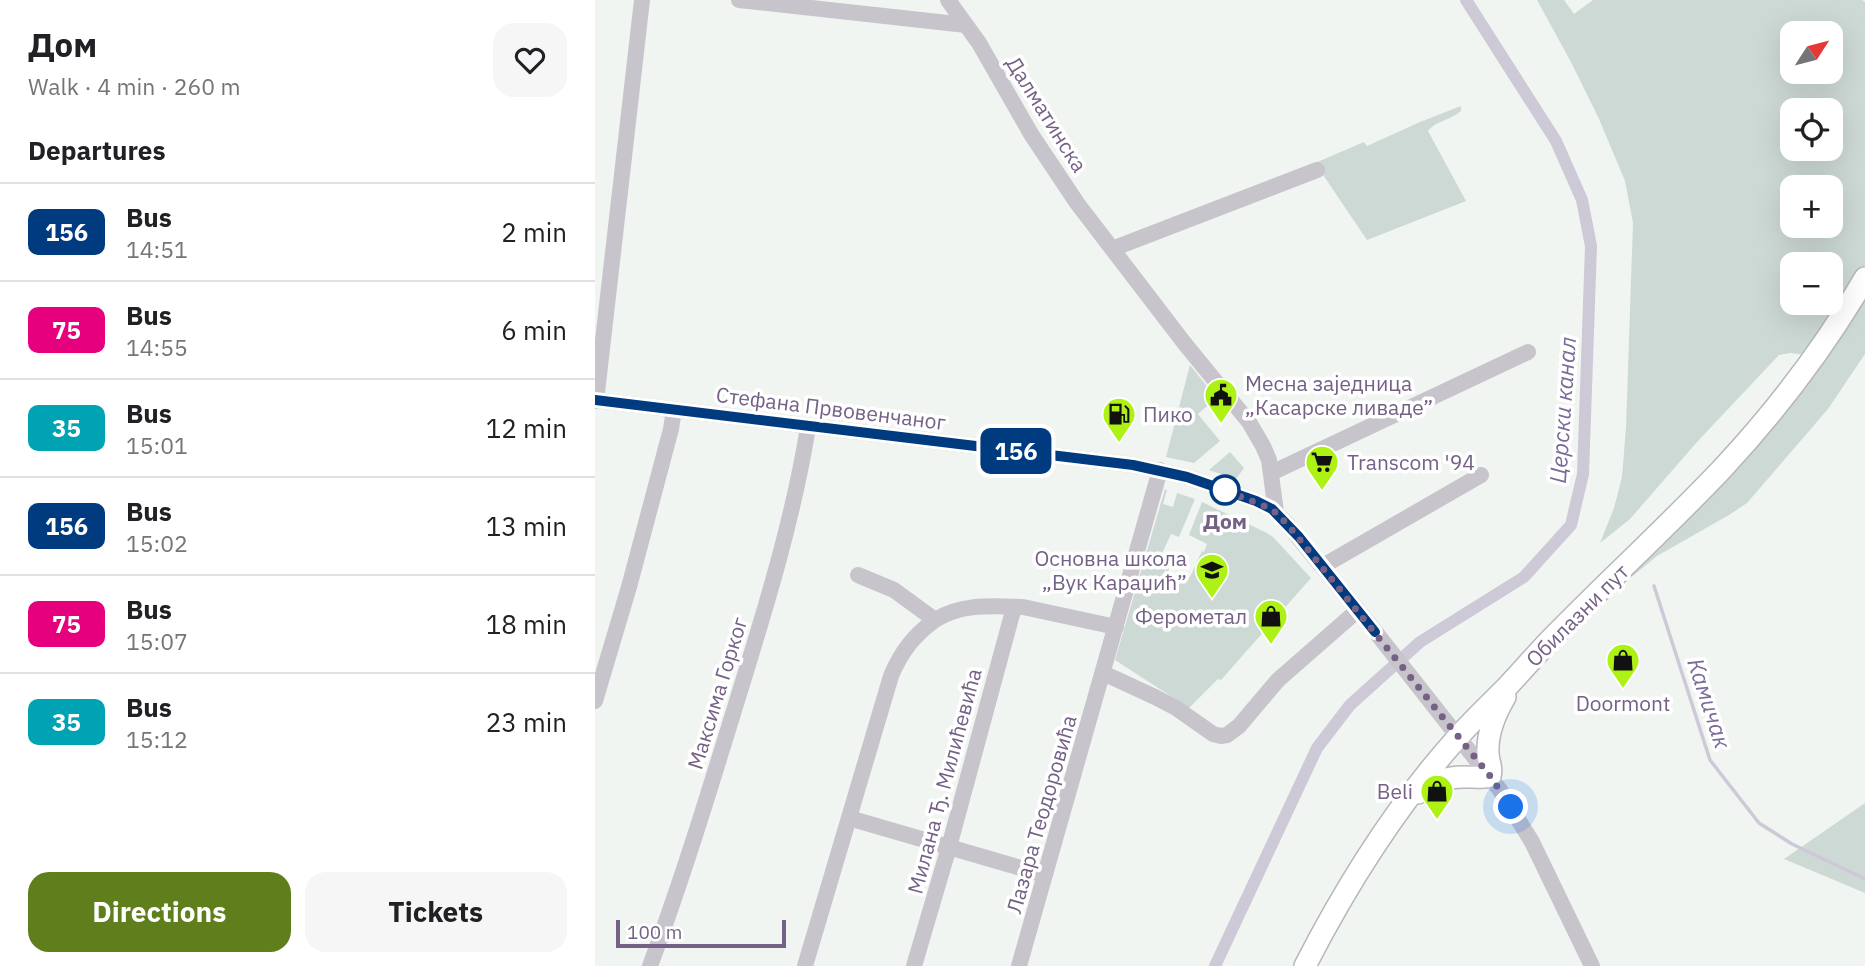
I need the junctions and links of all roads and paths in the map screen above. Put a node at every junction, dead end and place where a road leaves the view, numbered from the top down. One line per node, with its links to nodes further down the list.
1 (642, 0): 9 (street)
2 (739, 0): 4 (street)
3 (948, 0): 4 (street, Далматинска)
4 (966, 25): 6 (street, Далматинска)
5 (1317, 170): 6 (street)
6 (1112, 249): 13 (street, Далматинска)
7 (1865, 278): 23 (main road, Обилазни пут)
8 (1528, 352): 13 (street)
9 (596, 400): 10 (street, Стефана Првовенчаног)
10 (674, 410): 11 (street, Стефана Првовенчаног); 24 (street)
11 (809, 427): 12 (street, Стефана Првовенчаног); 31 (street, Максима Горког)
12 (1160, 470): 15 (street, Стефана Првовенчаног); 21 (street, Лазара Теодоровића)
13 (1271, 473): 15 (street, Далматинска)
14 (1481, 475): 16 (street)
15 (1276, 512): 16 (street, Стефана Првовенчаног)
16 (1323, 566): 19 (street, Стефана Првовенчаног)
17 (857, 575): 20 (street)
18 (1014, 607): 20 (street); 21 (street); 29 (street, Милана Ђ. Милићевића)
19 (1358, 610): 22 (street); 25 (street, Стефана Првовенчаног)
20 (935, 620): 28 (street)
21 (1116, 626): 22 (street, Лазара Теодоровића)
22 (1103, 673): 30 (street, Лазара Теодоровића)
23 (1507, 686): 25 (main road, Обилазни пут); 26 (main road)
24 (595, 701)
25 (1458, 737): 26 (street, Стефана Првовенчаног); 27 (main road, Обилазни пут)
26 (1490, 776): 27 (main road); 36 (street, Стефана Првовенчаног)
27 (1405, 802): 35 (main road, Обилазни пут)
28 (849, 818): 29 (street); 32 (street)
29 (949, 847): 30 (street); 33 (street, Милана Ђ. Милићевића)
30 (1045, 875): 34 (street, Лазара Теодоровића)
31 (650, 966)
32 (805, 966)
33 (914, 966)
34 (1019, 966)
35 (1305, 966)
36 (1592, 966)

